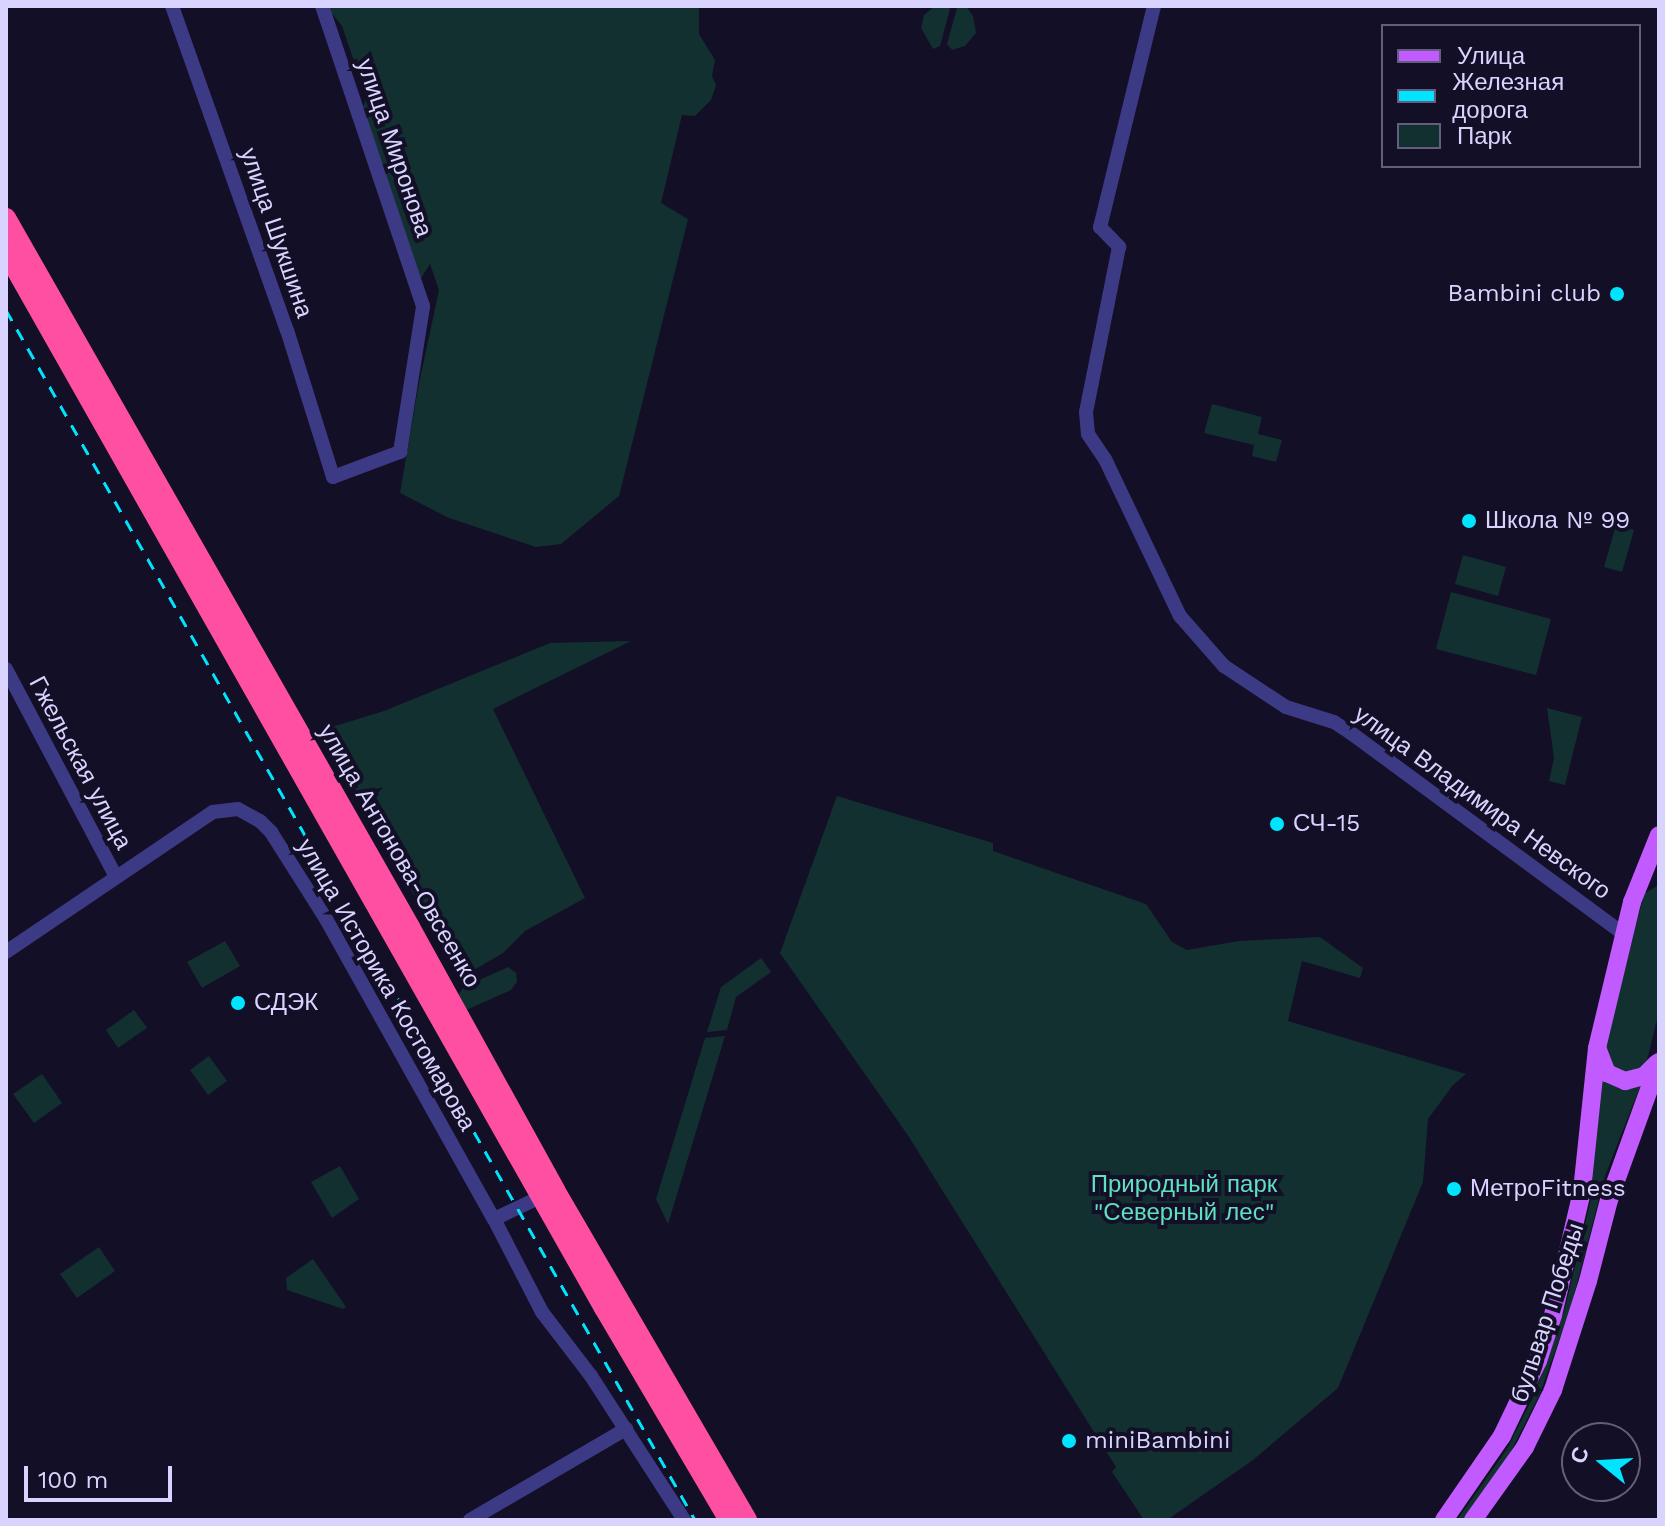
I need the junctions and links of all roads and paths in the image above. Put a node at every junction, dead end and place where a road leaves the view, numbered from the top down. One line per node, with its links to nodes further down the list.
1 (172, 6): 6 (street, улица Шукшина)
2 (322, 6): 6 (street, улица Миронова)
3 (1154, 6): 13 (street, улица Владимира Невского)
4 (6, 218): 7 (highway, улица Антонова-Овсеенко)
5 (6, 252): 7 (highway, улица Антонова-Овсеенко)
6 (423, 306)
7 (130, 453): 17 (highway, улица Антонова-Овсеенко)
8 (6, 669): 10 (street, Гжельская улица)
9 (1659, 835): 12 (main road, бульвар Победы)
10 (116, 877): 14 (street); 18 (street, улица Историка Костомарова)
11 (1659, 877): 12 (main road)
12 (1640, 883): 13 (main road, бульвар Победы)
13 (1624, 934): 15 (main road, бульвар Победы)
14 (6, 952)
15 (1597, 1048): 16 (main road, бульвар Победы); 24 (main road, бульвар Победы)
16 (1659, 1062): 25 (main road, бульвар Победы)
17 (549, 1193): 18 (street); 22 (highway, улица Антонова-Овсеенко); 23 (highway, улица Антонова-Овсеенко)
18 (494, 1219): 19 (street, улица Историка Костомарова)
19 (626, 1429): 20 (street); 21 (street, улица Историка Костомарова)
20 (470, 1520)
21 (684, 1520)
22 (729, 1520)
23 (747, 1520)
24 (1444, 1520)
25 (1473, 1520)

